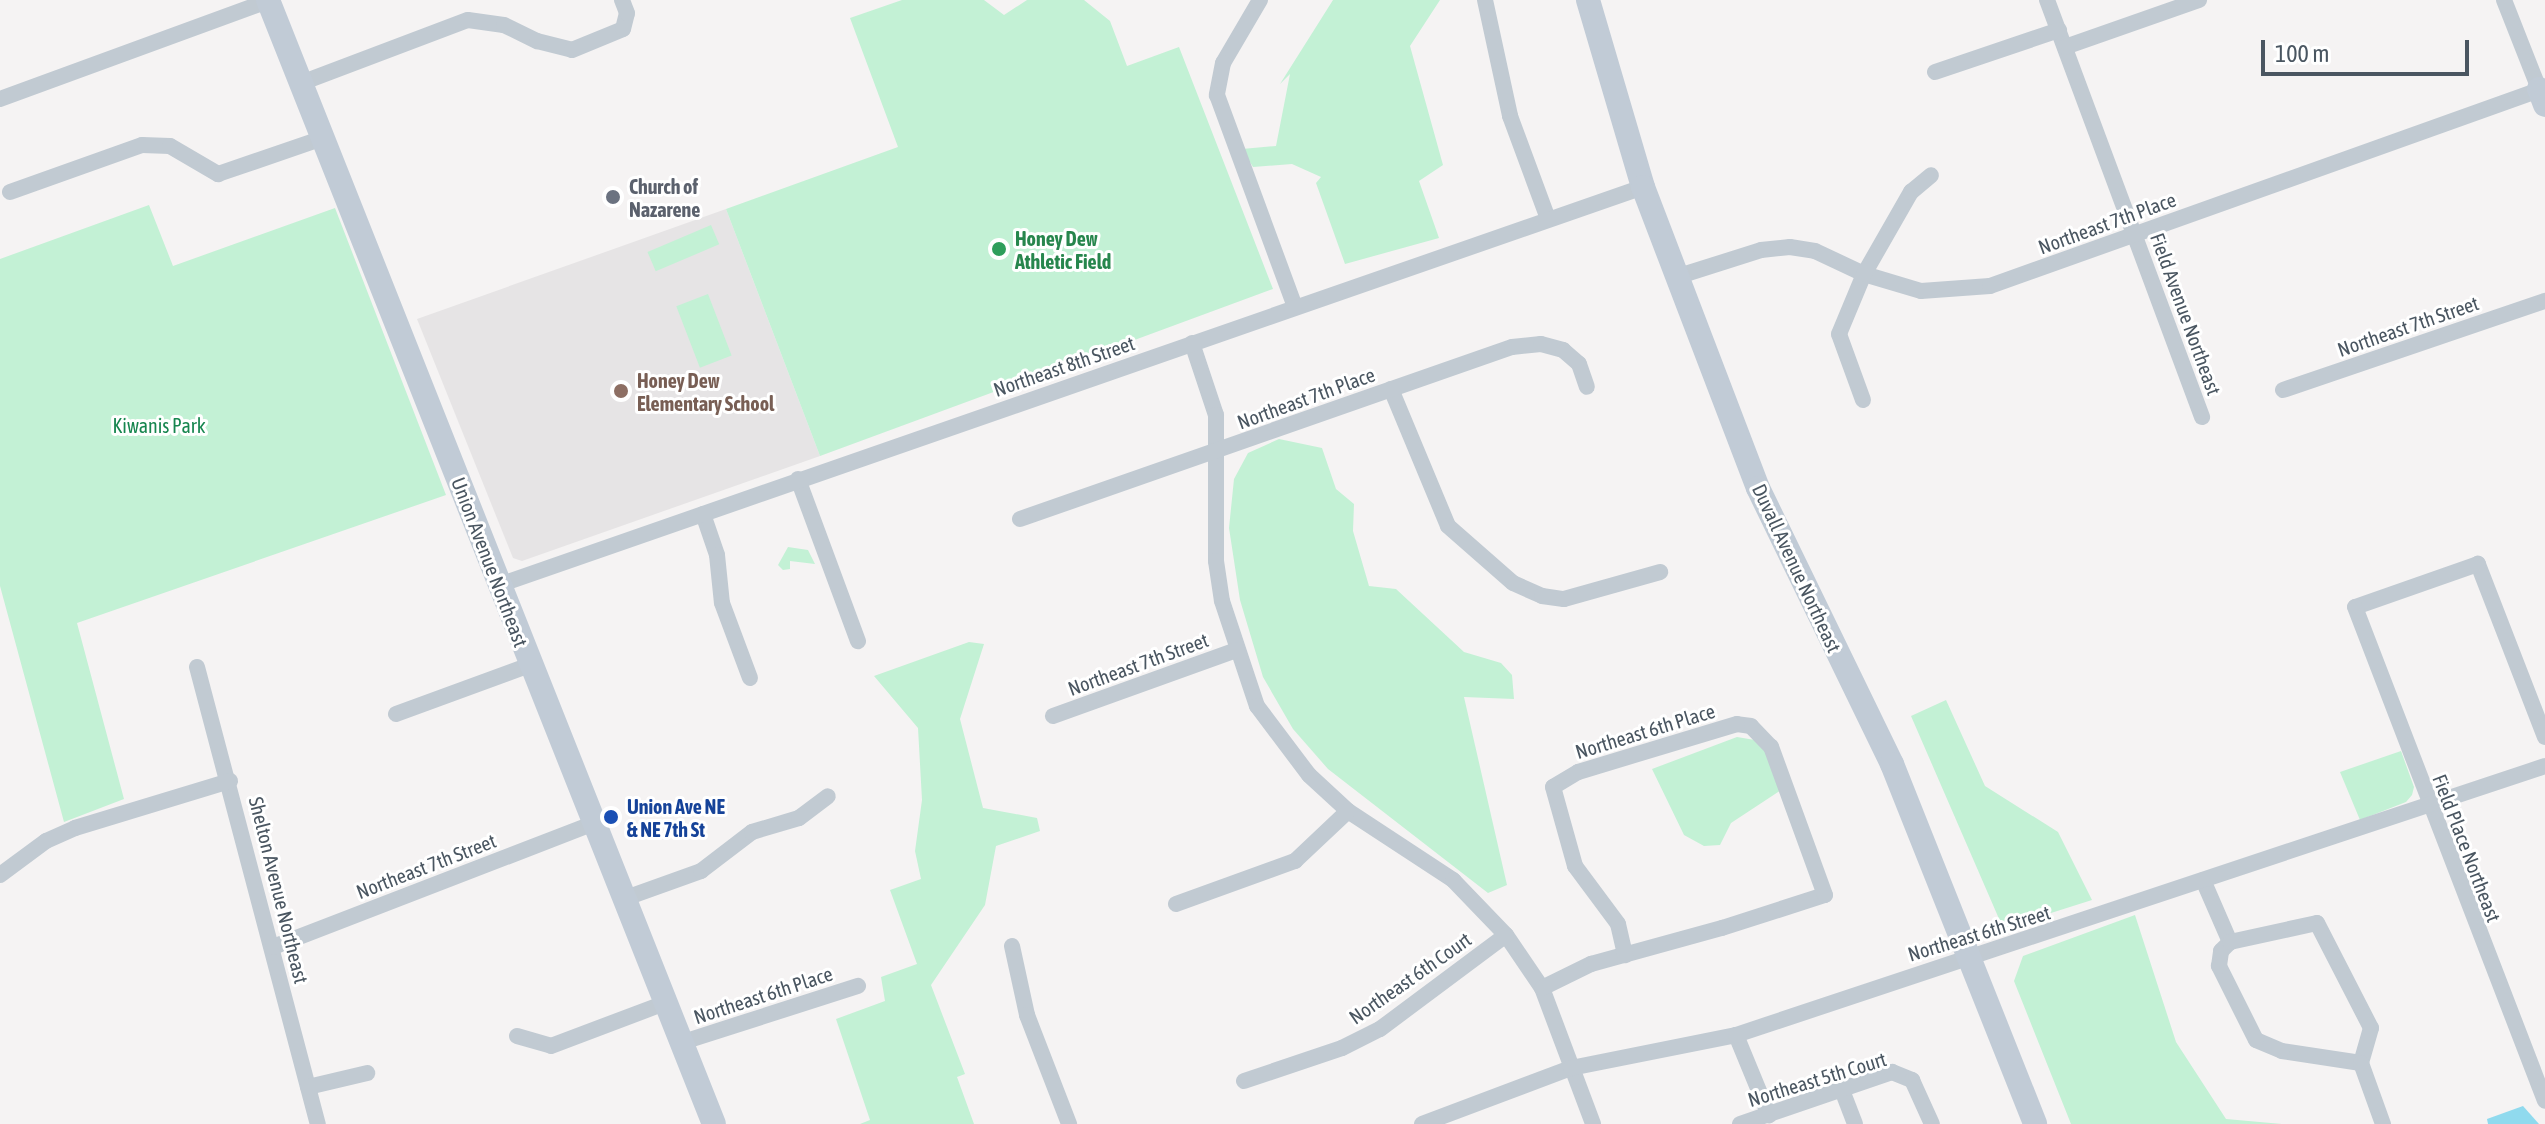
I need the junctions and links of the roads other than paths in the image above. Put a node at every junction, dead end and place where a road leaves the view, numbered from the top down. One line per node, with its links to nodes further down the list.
1 (269, 0): 12 (street, Union Avenue Northeast); 14 (street)
2 (1260, 0): 24 (street)
3 (1485, 0): 19 (street)
4 (1588, 0): 17 (street, Duvall Avenue Northeast)
5 (2047, 0): 9 (street, Field Avenue Northeast)
6 (2199, 0): 10 (street)
7 (2504, 0): 13 (street)
8 (625, 6): 12 (street)
9 (2059, 30): 10 (street, Field Avenue Northeast); 11 (street)
10 (2065, 47): 20 (street, Field Avenue Northeast)
11 (1935, 72)
12 (301, 83): 15 (street, Union Avenue Northeast)
13 (2543, 94): 20 (street, Northeast 7th Place)
14 (0, 99)
15 (323, 138): 18 (street); 36 (street, Union Avenue Northeast)
16 (1931, 175): 21 (street)
17 (1643, 187): 19 (street, Northeast 8th Street); 22 (street, Duvall Avenue Northeast)
18 (10, 192)
19 (1548, 219): 24 (street, Northeast 8th Street)
20 (2136, 233): 21 (street, Northeast 7th Place); 30 (street, Field Avenue Northeast)
21 (1864, 274): 22 (street, Northeast 7th Place); 29 (street)
22 (1676, 277): 59 (street, Duvall Avenue Northeast)
23 (2545, 301): 28 (street, Northeast 7th Street)
24 (1295, 307): 25 (street, Northeast 8th Street)
25 (1192, 343): 31 (street); 32 (street, Northeast 8th Street)
26 (1587, 387): 27 (street, Northeast 7th Place)
27 (1391, 389): 31 (street, Northeast 7th Place); 35 (street)
28 (2283, 390)
29 (1863, 400)
30 (2202, 417)
31 (1219, 450): 34 (street, Northeast 7th Place); 38 (street)
32 (798, 479): 33 (street, Northeast 8th Street); 37 (street)
33 (703, 514): 36 (street, Northeast 8th Street); 41 (street)
34 (1020, 519)
35 (1660, 572)
36 (499, 585): 39 (street, Union Avenue Northeast)
37 (858, 641)
38 (1236, 650): 43 (street, Northeast 7th Street); 49 (street)
39 (530, 665): 42 (street); 50 (street, Union Avenue Northeast)
40 (197, 667): 46 (street, Shelton Avenue Northeast)
41 (750, 678)
42 (396, 714)
43 (1053, 716)
44 (2545, 737): 48 (street, Field Place Northeast)
45 (2545, 766): 48 (street, Northeast 6th Street)
46 (230, 781): 51 (street); 58 (street, Shelton Avenue Northeast)
47 (828, 796): 53 (street)
48 (2430, 807): 52 (street, Northeast 6th Street); 73 (street, Field Place Northeast)
49 (1348, 811): 54 (street); 55 (street)
50 (594, 823): 53 (street, Union Avenue Northeast); 58 (street, Northeast 7th Street)
51 (0, 875)
52 (2203, 880): 56 (street); 59 (street, Northeast 6th Street)
53 (623, 899): 63 (street, Union Avenue Northeast)
54 (1176, 904)
55 (1506, 935): 62 (street); 70 (street, Northeast 6th Court)
56 (2230, 942): 67 (street); 67 (street)
57 (1012, 946): 78 (street)
58 (273, 947): 71 (street, Shelton Avenue Northeast)
59 (1969, 954): 64 (street, Northeast 6th Street); 84 (street, Duvall Avenue Northeast)
60 (1625, 955): 60 (street, Northeast 6th Place); 62 (street)
61 (858, 986): 66 (street, Northeast 6th Place)
62 (1542, 988): 68 (street)
63 (665, 1003): 65 (street); 66 (street, Union Avenue Northeast)
64 (1736, 1035): 68 (street, Northeast 6th Street); 74 (street)
65 (517, 1036)
66 (680, 1043): 77 (street, Union Avenue Northeast)
67 (2361, 1063): 85 (street)
68 (1571, 1068): 75 (street, Northeast 6th Street); 80 (street)
69 (367, 1073): 71 (street)
70 (1244, 1081)
71 (308, 1087): 76 (street, Shelton Avenue Northeast)
72 (1842, 1090): 74 (street, Northeast 5th Court); 82 (street); 83 (street, Northeast 5th Court)
73 (2545, 1101)
74 (1769, 1115): 81 (street, Northeast 5th Court)
75 (1446, 1119): 79 (street, Northeast 6th Street)
76 (318, 1124)
77 (714, 1124)
78 (1069, 1124)
79 (1422, 1124)
80 (1593, 1124)
81 (1740, 1124)
82 (1855, 1124)
83 (1932, 1124)
84 (2035, 1124)
85 (2383, 1124)

